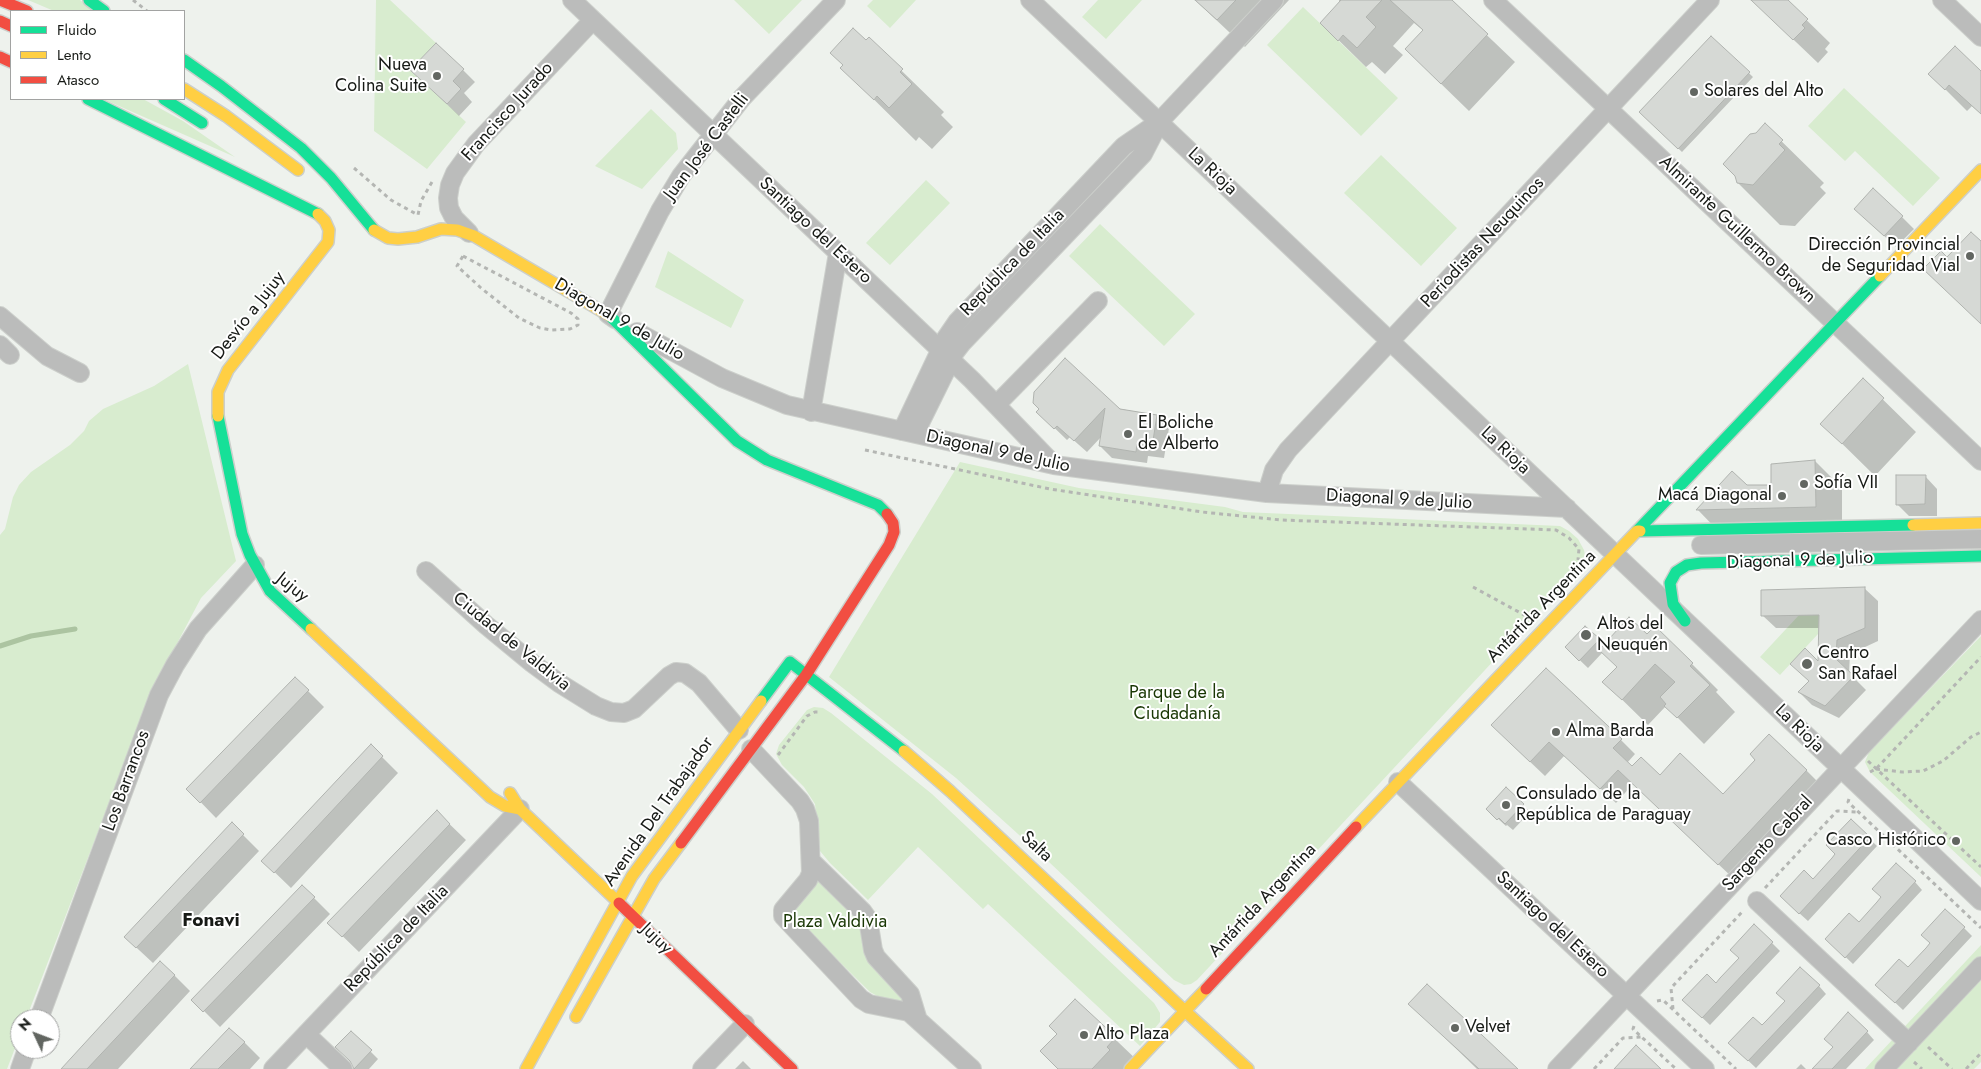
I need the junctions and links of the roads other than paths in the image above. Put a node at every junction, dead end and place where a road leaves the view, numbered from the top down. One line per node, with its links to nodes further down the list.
1 (0, 0): 10 (main road)
2 (89, 0): 11 (main road)
3 (572, 0): 12 (street, Santiago del Estero)
4 (836, 0): 21 (street, Juan José Castelli)
5 (1030, 0): 19 (street, La Rioja)
6 (1274, 0): 19 (street, República de Italia)
7 (1492, 0): 18 (street, Almirante Guillermo Brown)
8 (1710, 0): 18 (street, Periodistas Neuquinos)
9 (1942, 0): 13 (street)
10 (25, 10)
11 (103, 10)
12 (593, 20): 21 (street, Santiago del Estero); 28 (street, Francisco Jurado)
13 (1981, 37)
14 (185, 61): 27 (main road)
15 (185, 90): 23 (main road)
16 (90, 100): 26 (main road)
17 (166, 100): 20 (main road)
18 (1608, 108): 33 (street, Almirante Guillermo Brown); 34 (street, Periodistas Neuquinos)
19 (1159, 122): 34 (street, La Rioja); 35 (street, República de Italia)
20 (213, 130)
21 (713, 134): 29 (street, Santiago del Estero); 31 (street, Juan José Castelli)
22 (1981, 170): 33 (main road, Antártida Argentina)
23 (307, 177)
24 (281, 181): 26 (main road)
25 (330, 195): 27 (main road)
26 (318, 214): 50 (main road, Desvío a Jujuy)
27 (374, 230): 28 (main road, Diagonal 9 de Julio)
28 (474, 236): 31 (main road, Diagonal 9 de Julio)
29 (838, 253): 35 (street, Santiago del Estero); 38 (street)
30 (1098, 300): 37 (street)
31 (608, 314): 38 (street, Diagonal 9 de Julio); 57 (main road, Avenida Del Trabajador)
32 (0, 316): 36 (street)
33 (1836, 323): 40 (street, Almirante Guillermo Brown); 45 (main road, Antártida Argentina)
34 (1390, 341): 42 (street, Periodistas Neuquinos); 43 (street, La Rioja)
35 (946, 355): 37 (street, Santiago del Estero); 39 (street, República de Italia)
36 (80, 373)
37 (997, 404): 41 (street, Santiago del Estero)
38 (811, 412): 39 (street, Diagonal 9 de Julio)
39 (908, 432): 41 (street, Diagonal 9 de Julio)
40 (1981, 461)
41 (1054, 466): 42 (street, Diagonal 9 de Julio)
42 (1267, 493): 43 (street, Diagonal 9 de Julio)
43 (1566, 508): 48 (street, La Rioja)
44 (1981, 523): 47 (main road, Diagonal 9 de Julio)
45 (1637, 531): 47 (main road, Diagonal 9 de Julio); 48 (main road, Antártida Argentina)
46 (1981, 539): 47 (street)
47 (1695, 543): 51 (main road)
48 (1616, 554): 55 (street, La Rioja); 62 (main road, Antártida Argentina)
49 (1981, 556): 51 (main road, Diagonal 9 de Julio)
50 (255, 564): 53 (main road, Jujuy); 63 (main road, Jujuy); 71 (street, Los Barrancos)
51 (1701, 564): 55 (main road, Diagonal 9 de Julio)
52 (426, 571): 58 (street, Ciudad de Valdivia)
53 (276, 574)
54 (1981, 620): 60 (street, Sargento Cabral)
55 (1685, 621): 60 (street, La Rioja)
56 (790, 662): 57 (main road, Salta); 58 (main road, Avenida Del Trabajador)
57 (806, 675): 59 (main road, Avenida Del Trabajador); 72 (main road, Salta)
58 (739, 730): 67 (main road, Avenida Del Trabajador)
59 (751, 749): 64 (street); 68 (main road, Avenida Del Trabajador)
60 (1840, 768): 66 (street, La Rioja); 70 (street, Sargento Cabral)
61 (501, 782): 63 (main road, Jujuy)
62 (1398, 782): 70 (street, Santiago del Estero); 72 (main road, Antártida Argentina)
63 (520, 809): 67 (main road, Jujuy); 76 (street, República de Italia)
64 (812, 862): 73 (street); 73 (street)
65 (1757, 901): 77 (street)
66 (1981, 901)
67 (617, 902): 68 (main road, Jujuy); 80 (main road, Avenida Del Trabajador)
68 (632, 916): 74 (main road, Jujuy); 75 (main road, Avenida Del Trabajador)
69 (1981, 966): 77 (street)
70 (1626, 995): 86 (street, Sargento Cabral); 87 (street, Santiago del Estero)
71 (42, 1009)
72 (1185, 1011): 84 (main road, Antártida Argentina); 85 (main road, Salta)
73 (917, 1017): 83 (street)
74 (745, 1024): 81 (street); 82 (main road, Jujuy)
75 (571, 1026)
76 (306, 1034): 78 (street, República de Italia); 79 (street)
77 (1916, 1042): 88 (street)
78 (273, 1069)
79 (343, 1069)
80 (526, 1069)
81 (702, 1069)
82 (792, 1069)
83 (972, 1069)
84 (1130, 1069)
85 (1248, 1069)
86 (1557, 1069)
87 (1705, 1069)
88 (1884, 1069)

